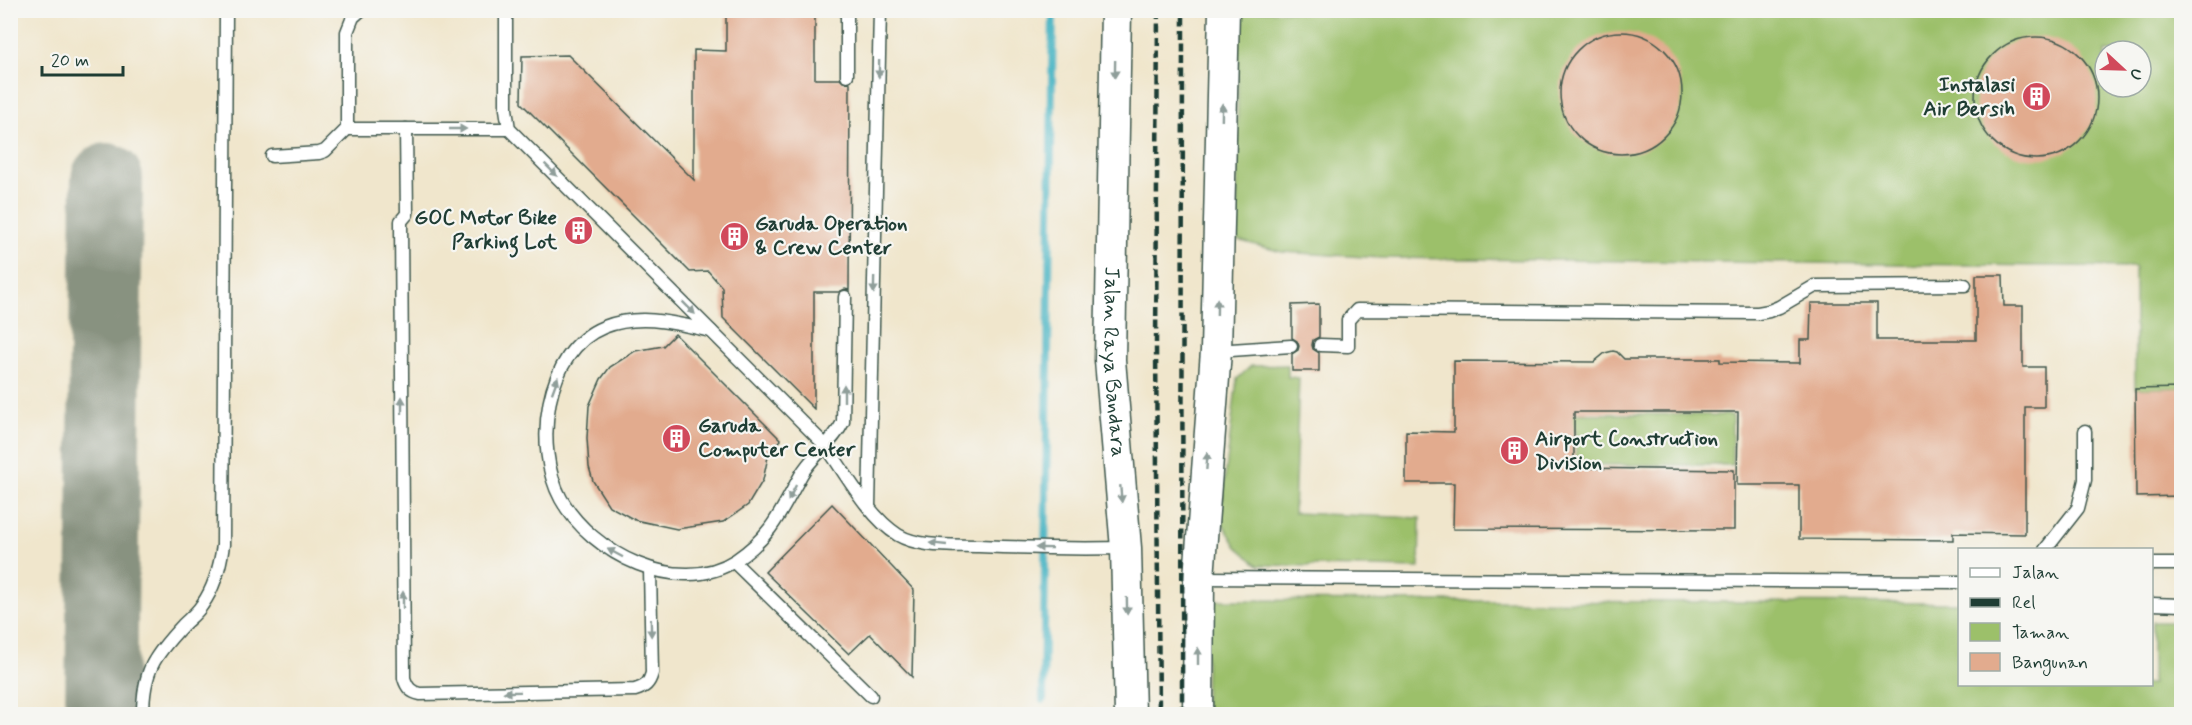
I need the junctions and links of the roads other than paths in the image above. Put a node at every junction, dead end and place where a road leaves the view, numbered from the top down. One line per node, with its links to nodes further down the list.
1 (226, 10): 33 (lane)
2 (361, 10): 9 (lane)
3 (506, 10): 11 (lane)
4 (847, 10): 8 (lane)
5 (880, 10): 21 (lane, one-way to 21)
6 (1116, 10): 22 (street, Jalan Raya Bandara, one-way to 22)
7 (1224, 10): 18 (street, one-way to 7)
8 (847, 75)
9 (347, 129): 10 (lane); 12 (lane)
10 (406, 129): 11 (lane, one-way to 11); 27 (lane, one-way to 10)
11 (509, 129): 15 (lane, one-way to 15)
12 (272, 156)
13 (1965, 285): 16 (lane)
14 (845, 297): 20 (lane, one-way to 14)
15 (712, 331): 20 (lane); 27 (lane, one-way to 15)
16 (1320, 345)
17 (1291, 346): 18 (lane)
18 (1216, 351): 28 (street, one-way to 18)
19 (2085, 431): 23 (lane)
20 (826, 446): 21 (lane); 24 (lane, one-way to 24)
21 (869, 507): 22 (lane, one-way to 21)
22 (1126, 548): 34 (street, Jalan Raya Bandara, one-way to 34)
23 (2046, 548)
24 (734, 562): 27 (lane); 32 (lane)
25 (2153, 564): 26 (lane)
26 (2181, 564)
27 (650, 569)
28 (1199, 578): 29 (lane); 35 (street, one-way to 28)
29 (1958, 582)
30 (2153, 604): 31 (lane)
31 (2181, 605)
32 (871, 696)
33 (142, 714)
34 (1130, 714)
35 (1198, 714)

